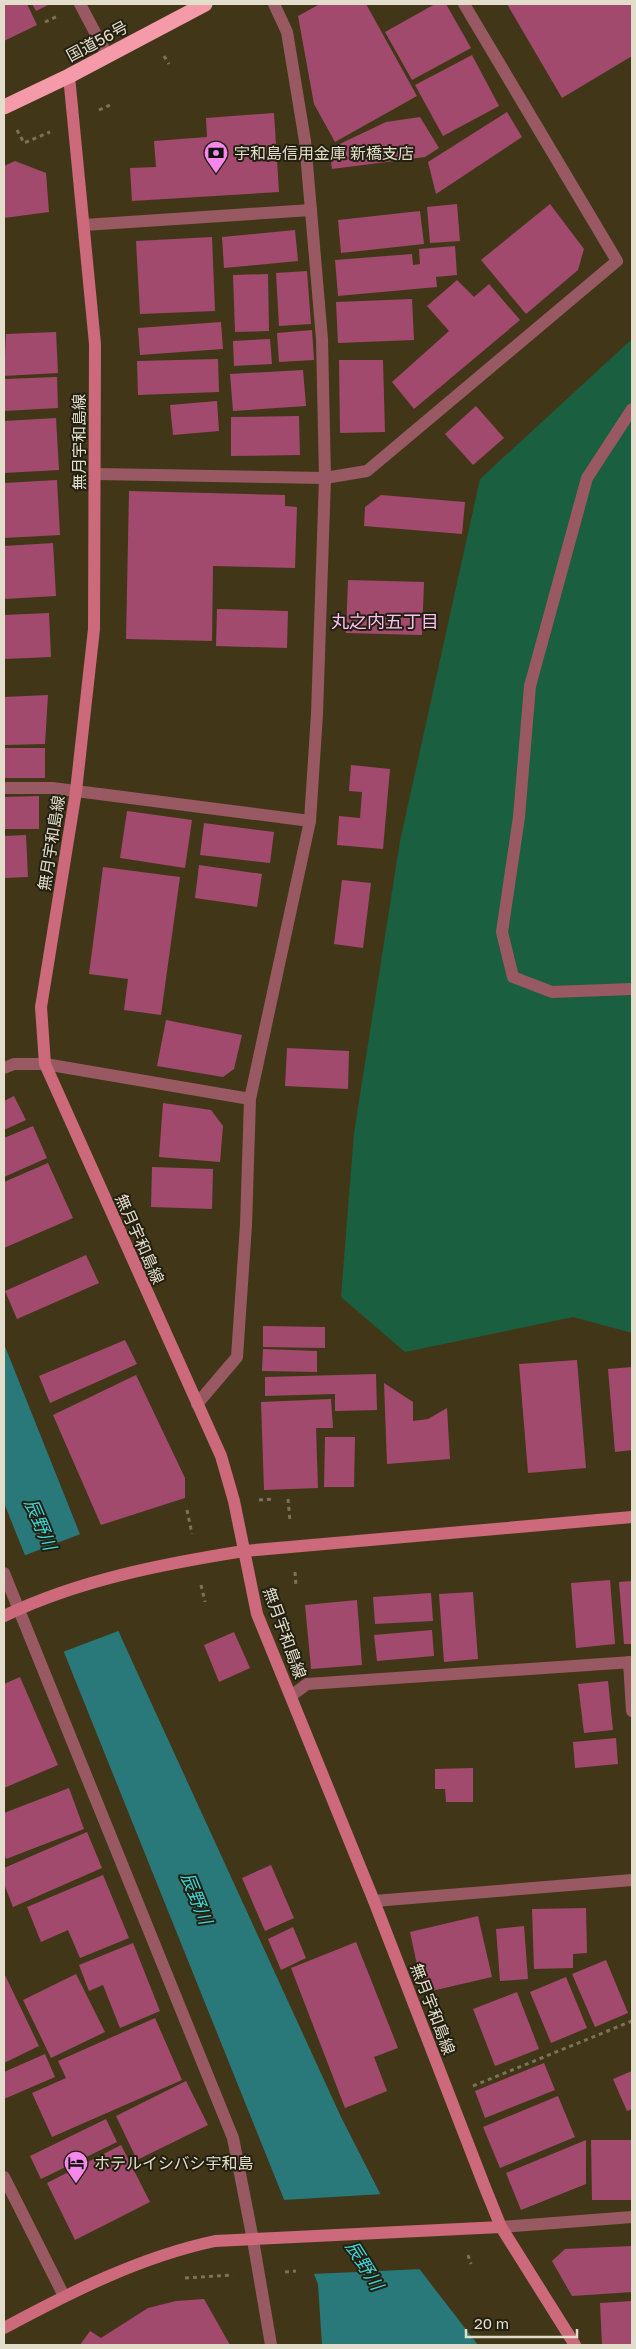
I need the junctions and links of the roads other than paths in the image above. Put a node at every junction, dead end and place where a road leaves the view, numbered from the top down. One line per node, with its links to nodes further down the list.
1 (80, 4): 5 (street)
2 (205, 4): 5 (highway, 国道56号)
3 (274, 4): 8 (street)
4 (464, 4): 12 (street)
5 (107, 56): 6 (highway, 国道56号)
6 (69, 76): 7 (highway, 国道56号); 9 (main road, 無月宇和島線)
7 (4, 107)
8 (311, 210): 9 (street); 12 (street)
9 (84, 225): 11 (main road, 無月宇和島線)
10 (632, 409): 16 (street)
11 (96, 474): 12 (street); 14 (main road, 無月宇和島線)
12 (325, 478): 15 (street)
13 (4, 788): 14 (street)
14 (76, 791): 15 (street); 17 (main road, 無月宇和島線)
15 (310, 821): 19 (street)
16 (632, 989)
17 (45, 1064): 18 (street); 19 (street); 20 (main road, 無月宇和島線)
18 (4, 1068)
19 (250, 1099): 20 (street)
20 (197, 1404): 22 (main road, 無月宇和島線)
21 (632, 1517): 22 (main road)
22 (244, 1551): 24 (main road); 27 (main road, 無月宇和島線)
23 (4, 1573): 24 (street)
24 (18, 1609): 25 (main road); 34 (street)
25 (4, 1616)
26 (630, 1662): 27 (street); 28 (street)
27 (291, 1696): 30 (main road, 無月宇和島線)
28 (632, 1711)
29 (632, 1880): 30 (street)
30 (374, 1902): 33 (main road, 無月宇和島線)
31 (4, 2177): 35 (street)
32 (632, 2217): 33 (street)
33 (501, 2227): 34 (main road); 38 (main road, 無月宇和島線)
34 (253, 2240): 35 (main road); 37 (street)
35 (64, 2296): 36 (main road)
36 (4, 2328)
37 (271, 2345)
38 (575, 2345)

